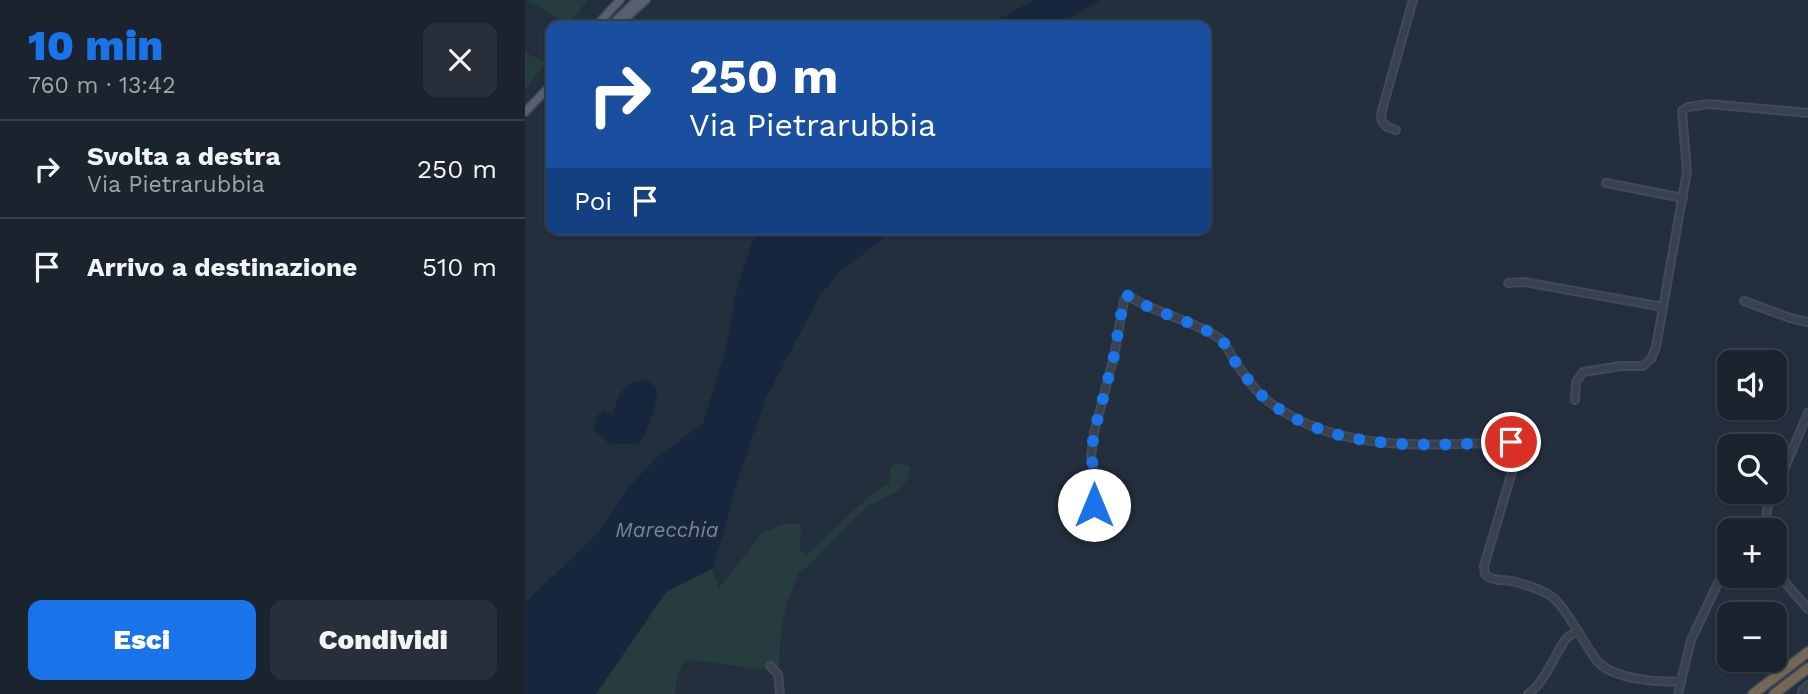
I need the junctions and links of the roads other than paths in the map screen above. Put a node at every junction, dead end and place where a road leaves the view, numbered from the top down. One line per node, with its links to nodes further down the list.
1 (619, 0): 5 (main road)
2 (638, 0): 6 (main road)
3 (646, 0): 7 (main road)
4 (1413, 0): 13 (street)
5 (600, 21)
6 (615, 21)
7 (623, 21)
8 (546, 86): 10 (main road)
9 (546, 91): 10 (main road)
10 (534, 104): 11 (main road)
11 (525, 112)
12 (1808, 113): 15 (street)
13 (1396, 130)
14 (1606, 183): 15 (street)
15 (1683, 198): 18 (street)
16 (1508, 283): 18 (street)
17 (1744, 302): 19 (street)
18 (1663, 307): 20 (street)
19 (1808, 322)
20 (1575, 400)
21 (1808, 413): 22 (street)
22 (1787, 461)
23 (1091, 512): 27 (street)
24 (1717, 585): 31 (street)
25 (1787, 585): 26 (street)
26 (1808, 609)
27 (1579, 631): 31 (street); 34 (street)
28 (1808, 652): 36 (highway)
29 (770, 666): 33 (street)
30 (1808, 668): 37 (highway)
31 (1681, 681): 35 (street)
32 (1808, 685): 38 (street)
33 (780, 694)
34 (1528, 694)
35 (1678, 694)
36 (1753, 694)
37 (1774, 694)
38 (1802, 694)

